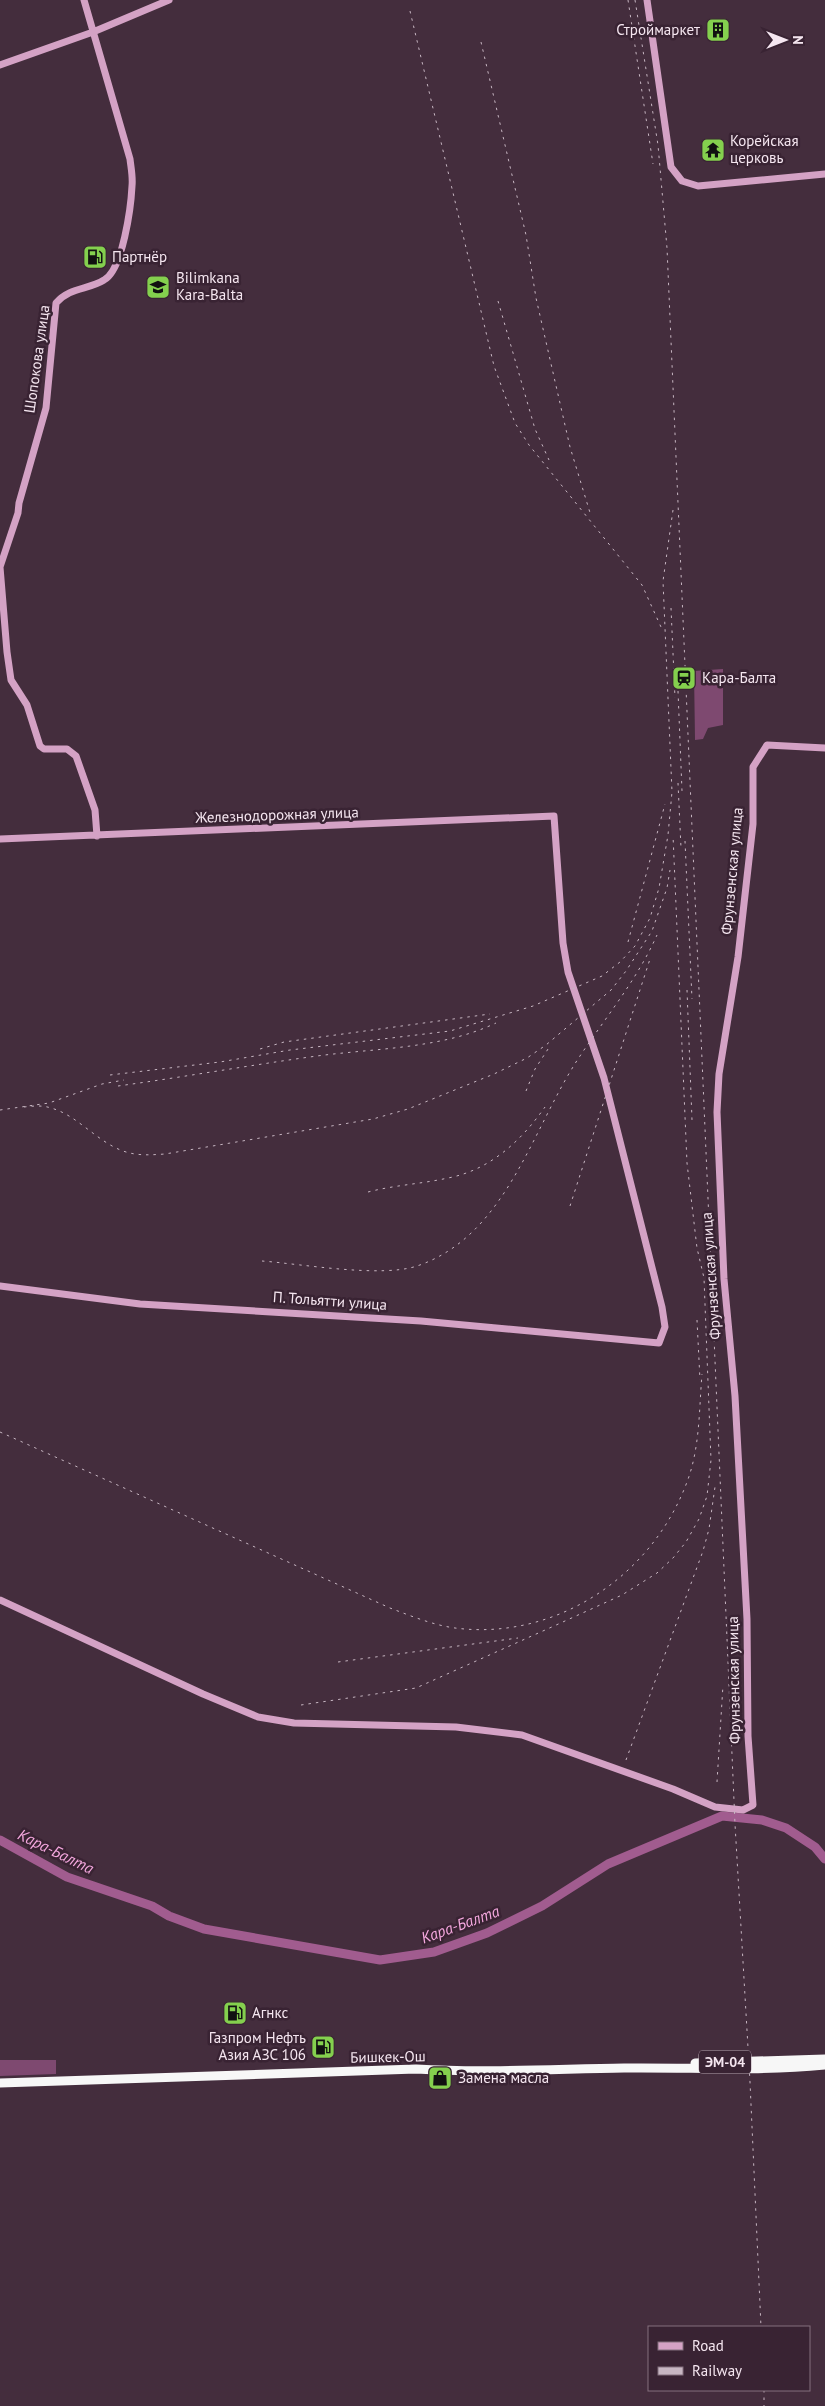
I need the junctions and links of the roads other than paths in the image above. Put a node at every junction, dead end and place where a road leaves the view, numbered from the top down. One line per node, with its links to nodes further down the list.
1 (84, 0): 4 (street, Шопокова улица)
2 (170, 0): 4 (street)
3 (647, 0): 6 (street)
4 (92, 32): 5 (street); 7 (street, Шопокова улица)
5 (0, 65)
6 (825, 174)
7 (0, 567): 9 (street, Шопокова улица)
8 (825, 748): 13 (street, Фрунзенская улица)
9 (97, 836): 10 (street, Железнодорожная улица); 12 (street, Железнодорожная улица)
10 (0, 839)
11 (0, 1286): 12 (street, П. Тольятти улица)
12 (659, 1343)
13 (0, 1600)
14 (825, 2060): 16 (highway, Бишкек-Ош / ЭМ-04)
15 (825, 2065): 16 (highway, Бишкек-Ош / ЭМ-04)
16 (626, 2068): 17 (highway, Бишкек-Ош / ЭМ-04)
17 (0, 2084)

